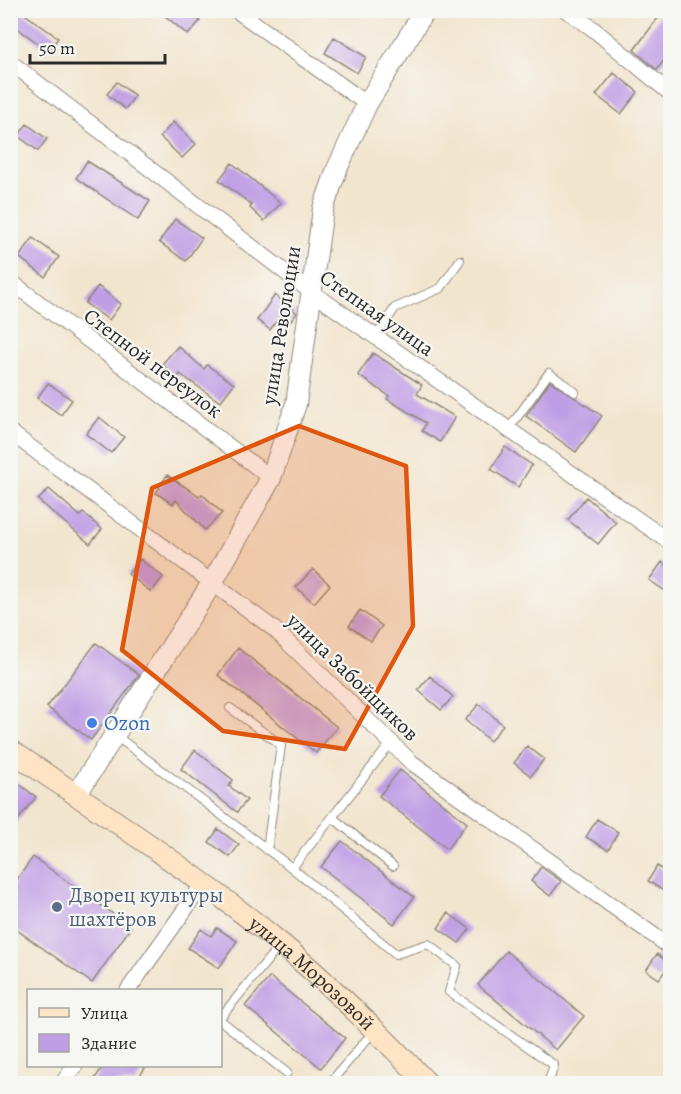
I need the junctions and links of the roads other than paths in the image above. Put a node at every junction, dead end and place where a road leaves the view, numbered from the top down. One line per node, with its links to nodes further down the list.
1 (236, 10): 6 (street)
2 (425, 10): 6 (street, улица Революции)
3 (566, 10): 5 (street)
4 (10, 63): 9 (street, Степная улица)
5 (670, 93)
6 (367, 104): 9 (street, улица Революции)
7 (460, 260): 10 (lane)
8 (10, 281): 14 (street, Степной переулок)
9 (310, 291): 10 (street, Степная улица); 14 (street, улица Революции)
10 (375, 338): 12 (street, Степная улица)
11 (575, 392): 12 (lane)
12 (508, 429): 15 (street, Степная улица)
13 (10, 432): 16 (street, улица Забойщиков)
14 (271, 478): 16 (street, улица Революции)
15 (670, 542)
16 (212, 583): 18 (street, улица Революции); 19 (street, улица Забойщиков)
17 (230, 708): 23 (lane)
18 (115, 735): 21 (street, улица Революции); 23 (lane)
19 (391, 744): 22 (lane); 28 (street, улица Забойщиков)
20 (10, 750): 21 (main road, улица Морозовой)
21 (76, 795): 26 (main road, улица Морозовой)
22 (333, 818): 24 (lane); 25 (lane)
23 (267, 850): 25 (lane)
24 (393, 866)
25 (292, 868): 38 (lane)
26 (203, 884): 27 (main road, улица Морозовой); 29 (street)
27 (281, 944): 30 (lane); 32 (main road, улица Морозовой)
28 (670, 947)
29 (129, 989)
30 (222, 1017)
31 (222, 1021): 34 (lane)
32 (375, 1029): 36 (lane); 37 (main road, улица Морозовой)
33 (74, 1067): 35 (street)
34 (287, 1073)
35 (62, 1083)
36 (329, 1083)
37 (428, 1083)
38 (548, 1083)

